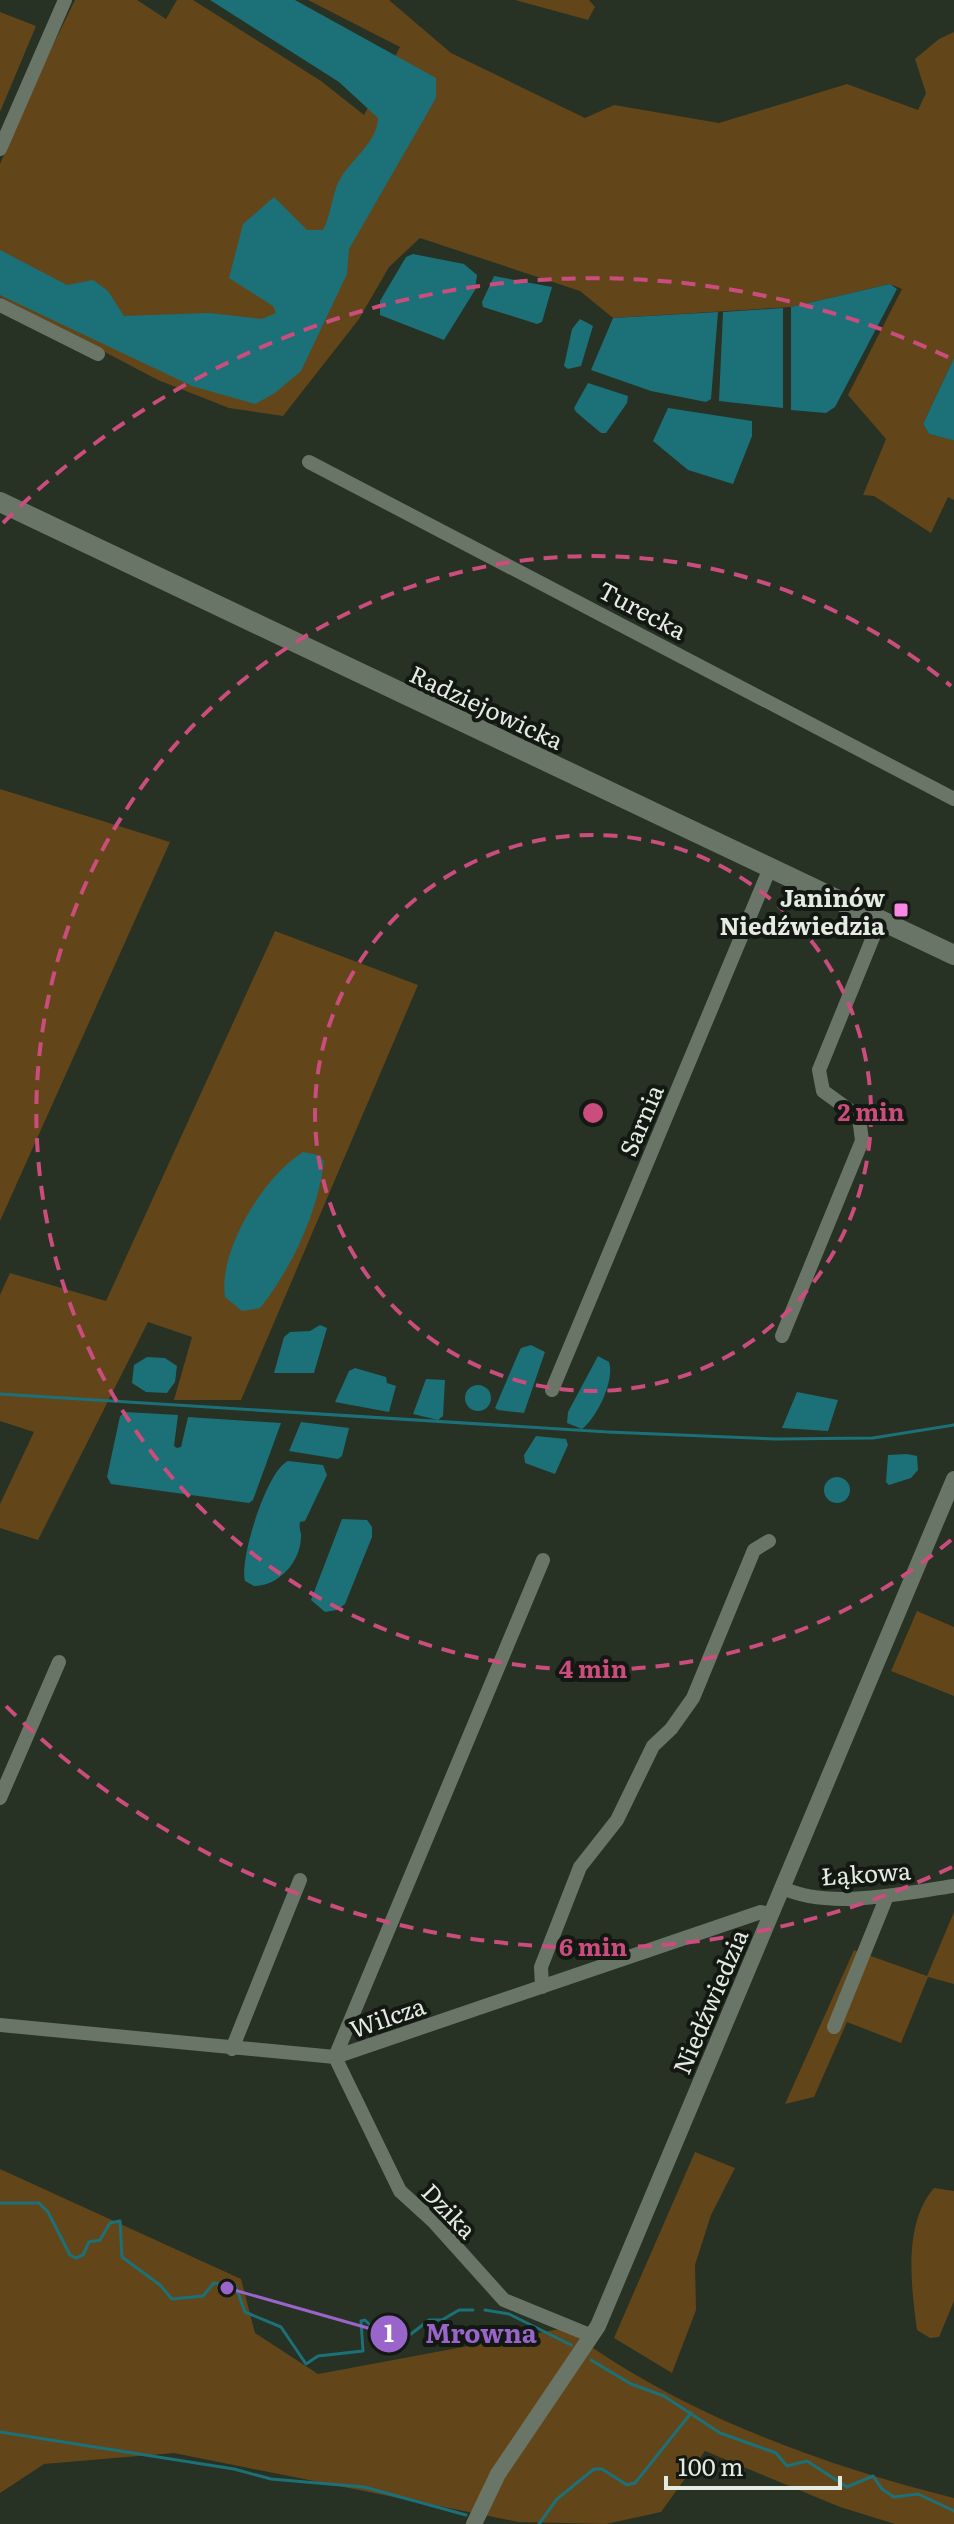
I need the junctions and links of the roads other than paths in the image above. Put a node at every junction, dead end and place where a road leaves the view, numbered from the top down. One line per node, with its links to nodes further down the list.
1 (65, 0): 2 (street)
2 (0, 149)
3 (0, 305): 4 (street)
4 (98, 354)
5 (309, 462): 7 (street, Turecka)
6 (0, 502): 8 (main road, Radziejowicka)
7 (954, 799)
8 (770, 868): 9 (main road, Radziejowicka); 12 (street, Sarnia)
9 (880, 920): 10 (main road, Radziejowicka); 11 (street)
10 (954, 955)
11 (782, 1336)
12 (552, 1390)
13 (954, 1479): 20 (street, Niedźwiedzia)
14 (769, 1541): 23 (street)
15 (543, 1560): 27 (street)
16 (59, 1662): 17 (street)
17 (0, 1798)
18 (300, 1880): 26 (street)
19 (954, 1886): 21 (street, Łąkowa)
20 (783, 1888): 21 (street, Łąkowa); 22 (street, Niedźwiedzia)
21 (887, 1896): 25 (street)
22 (771, 1915): 23 (street, Wilcza); 28 (street, Niedźwiedzia)
23 (542, 1987): 27 (street, Wilcza)
24 (0, 2025): 26 (street, Wilcza)
25 (834, 2027)
26 (232, 2049): 27 (street, Wilcza)
27 (335, 2057): 28 (street, Dzika)
28 (592, 2336): 29 (street, Niedźwiedzia)
29 (474, 2524)

